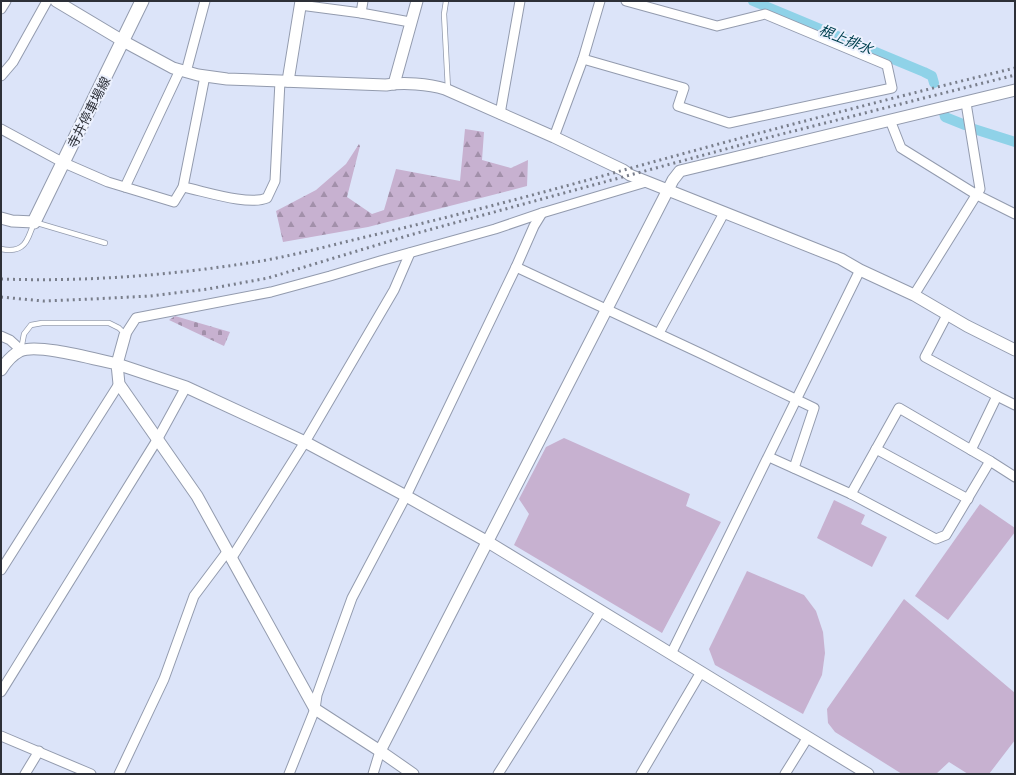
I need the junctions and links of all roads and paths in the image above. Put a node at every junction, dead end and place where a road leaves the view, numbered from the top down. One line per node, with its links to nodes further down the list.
1 (6, 1): 13 (street)
2 (47, 1): 19 (street)
3 (142, 1): 16 (main road, 寺井停車場線)
4 (205, 1): 18 (street)
5 (363, 1): 14 (street)
6 (417, 1): 15 (street)
7 (446, 1): 23 (lane)
8 (520, 1): 26 (street)
9 (600, 1): 17 (street)
10 (626, 1): 17 (street)
11 (58, 2): 16 (street)
12 (301, 3): 14 (street); 21 (street)
13 (1, 9)
14 (361, 13): 15 (street)
15 (410, 22): 22 (street)
16 (123, 42): 18 (street); 30 (main road, 寺井停車場線)
17 (583, 59): 29 (street)
18 (183, 71): 20 (street); 32 (street)
19 (1, 76)
20 (205, 76): 21 (street); 33 (street)
21 (284, 81): 22 (street); 33 (street)
22 (394, 84): 23 (street)
23 (448, 90): 26 (street)
24 (1015, 90): 25 (street)
25 (966, 103): 27 (street); 35 (street)
26 (500, 114): 29 (street)
27 (890, 120): 34 (street); 35 (street)
28 (1, 129): 30 (street)
29 (554, 137): 31 (street)
30 (62, 162): 32 (street); 40 (main road, 寺井停車場線)
31 (646, 182): 34 (street); 36 (street)
32 (125, 187): 33 (street)
33 (183, 187)
34 (668, 191): 37 (street); 47 (street)
35 (977, 194): 38 (street); 46 (street)
36 (542, 213): 43 (street); 44 (street)
37 (724, 213): 45 (street); 49 (street)
38 (1015, 214)
39 (1, 218): 40 (street)
40 (34, 222): 41 (lane); 42 (lane)
41 (105, 243)
42 (1, 249)
43 (410, 253): 50 (street); 62 (street)
44 (516, 267): 47 (street); 70 (street)
45 (860, 270): 46 (street); 59 (street)
46 (914, 295): 48 (street)
47 (606, 310): 49 (street); 72 (street)
48 (948, 315): 53 (street); 58 (street)
49 (658, 333): 59 (street)
50 (125, 335): 52 (lane); 54 (street)
51 (1, 336): 52 (street)
52 (21, 350): 54 (street); 55 (street)
53 (1015, 350)
54 (117, 364): 56 (street); 57 (street)
55 (1, 370)
56 (119, 384): 61 (street); 74 (street)
57 (186, 388): 61 (street); 62 (street)
58 (997, 396): 60 (street); 64 (street)
59 (797, 400): 65 (street); 67 (street)
60 (1015, 405)
61 (157, 440): 73 (street); 78 (street)
62 (305, 442): 70 (street); 73 (street)
63 (876, 449): 64 (street); 69 (street); 71 (street)
64 (971, 450): 66 (street)
65 (769, 457): 67 (street); 76 (street)
66 (990, 462): 68 (street); 71 (street)
67 (794, 468): 69 (street)
68 (1015, 477)
69 (851, 494): 71 (street)
70 (406, 496): 72 (street); 79 (street)
71 (968, 499)
72 (488, 542): 75 (street); 82 (street)
73 (229, 556): 79 (street); 86 (street)
74 (1, 570)
75 (601, 611): 76 (street); 90 (street)
76 (671, 654): 77 (street)
77 (701, 672): 81 (street); 91 (street)
78 (1, 692)
79 (315, 709): 82 (street); 87 (street)
80 (1, 736): 83 (street)
81 (808, 737): 92 (street); 93 (street)
82 (380, 751): 88 (street); 89 (street)
83 (39, 752): 84 (street); 85 (street)
84 (25, 774)
85 (92, 774)
86 (119, 774)
87 (289, 774)
88 (373, 774)
89 (412, 774)
90 (498, 774)
91 (641, 774)
92 (785, 774)
93 (868, 774)

